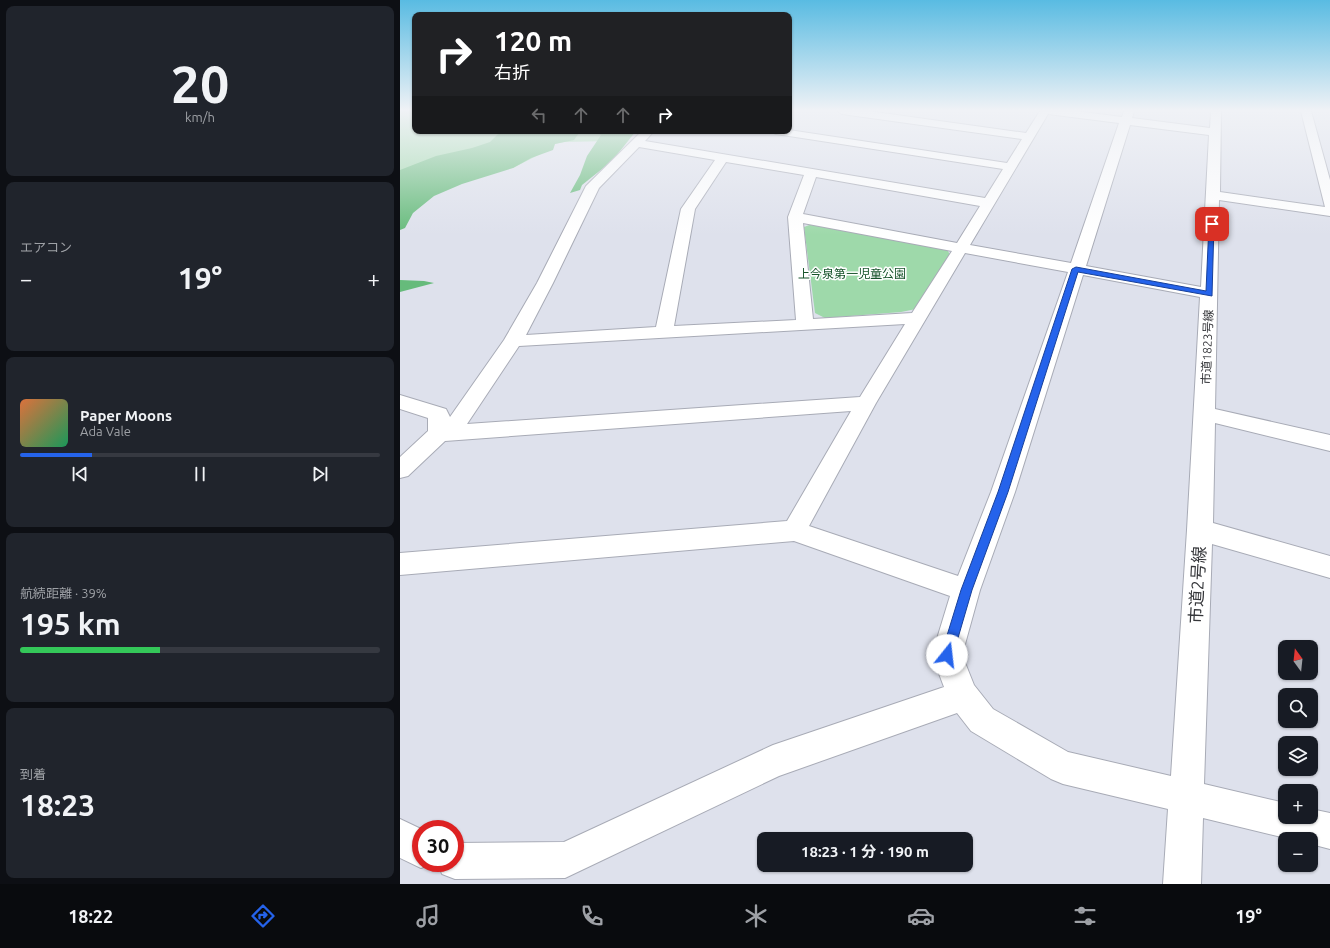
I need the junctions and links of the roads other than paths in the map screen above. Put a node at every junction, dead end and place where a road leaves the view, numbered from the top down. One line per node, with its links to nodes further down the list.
1 (627, 152): 22 (street)
2 (690, 152): 8 (street)
3 (915, 152): 9 (street)
4 (1020, 152): 9 (street)
5 (1116, 152): 17 (street)
6 (1213, 152): 11 (street, 市道1823号線)
7 (1316, 152): 13 (street)
8 (723, 158): 10 (street); 21 (street)
9 (1011, 167): 12 (street)
10 (811, 174): 12 (street); 15 (street)
11 (1212, 195): 14 (street); 18 (street, 市道1823号線)
12 (989, 203): 16 (street)
13 (1330, 206)
14 (1330, 212)
15 (795, 217): 16 (street); 20 (street)
16 (961, 248): 17 (street); 19 (street)
17 (1076, 269): 18 (street); 33 (street)
18 (1209, 294): 25 (street, 市道1823号線)
19 (917, 318): 20 (street); 24 (street)
20 (805, 324): 21 (street)
21 (664, 332): 22 (street)
22 (513, 341): 26 (street)
23 (400, 402): 26 (street)
24 (866, 403): 26 (street); 30 (street)
25 (1205, 414): 27 (street); 29 (street, 市道2号線)
26 (439, 424): 28 (street)
27 (1330, 443)
28 (400, 470)
29 (1200, 530): 32 (street); 35 (street, 市道2号線)
30 (794, 531): 31 (street); 33 (street)
31 (400, 564)
32 (1330, 567)
33 (966, 590): 34 (street)
34 (963, 696): 35 (street); 39 (street)
35 (1186, 797): 36 (street); 40 (street, 市道2号線)
36 (1330, 831)
37 (400, 837): 38 (street)
38 (412, 844)
39 (464, 861)
40 (1182, 884)

